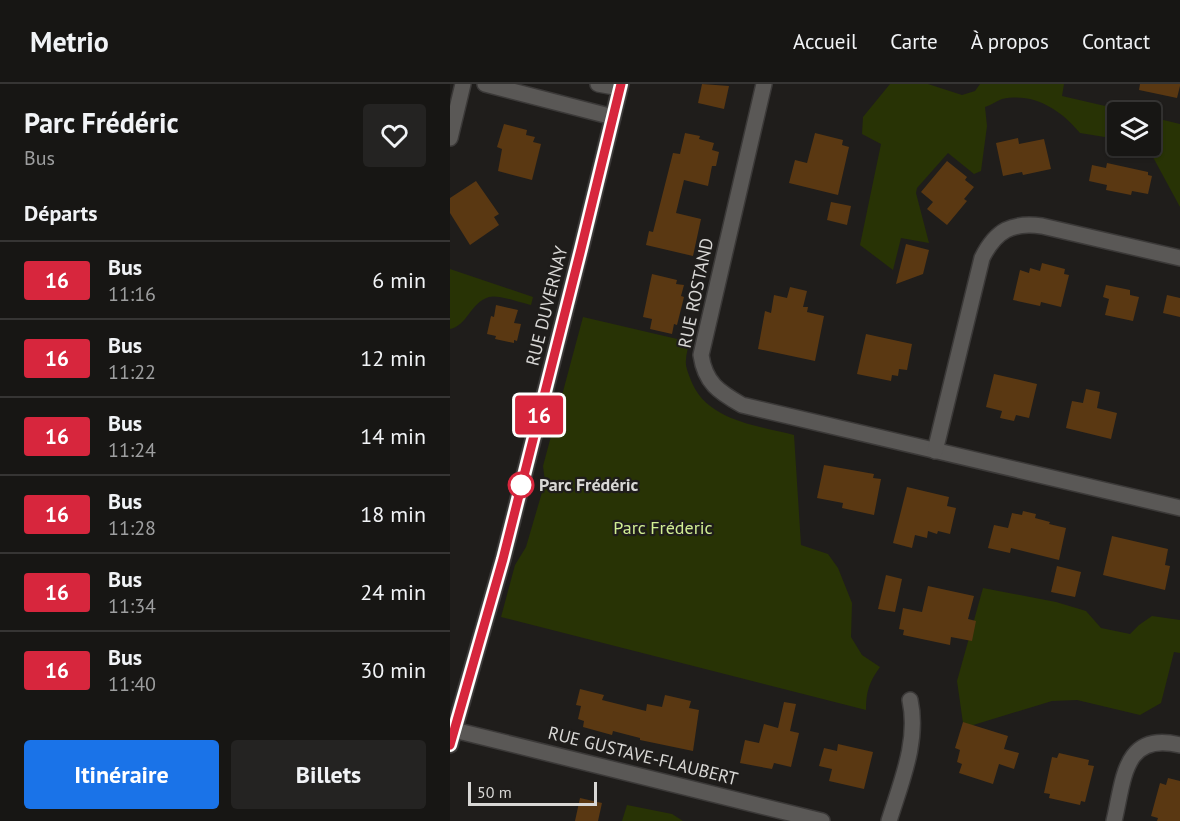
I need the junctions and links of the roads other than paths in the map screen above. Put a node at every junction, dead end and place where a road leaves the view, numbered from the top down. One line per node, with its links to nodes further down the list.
1 (463, 84): 7 (street)
2 (485, 84): 6 (street)
3 (598, 84): 5 (street)
4 (764, 84): 9 (street, RUE ROSTAND)
5 (620, 86): 6 (street, RUE DUVERNAY)
6 (613, 117): 12 (street, RUE DUVERNAY)
7 (450, 138)
8 (1180, 258): 9 (street)
9 (935, 451): 10 (street, RUE ROSTAND)
10 (1180, 508)
11 (910, 700): 15 (street)
12 (452, 738): 14 (street, RUE GUSTAVE-FLAUBERT)
13 (1180, 745): 16 (street)
14 (822, 821)
15 (889, 821)
16 (1114, 821)

